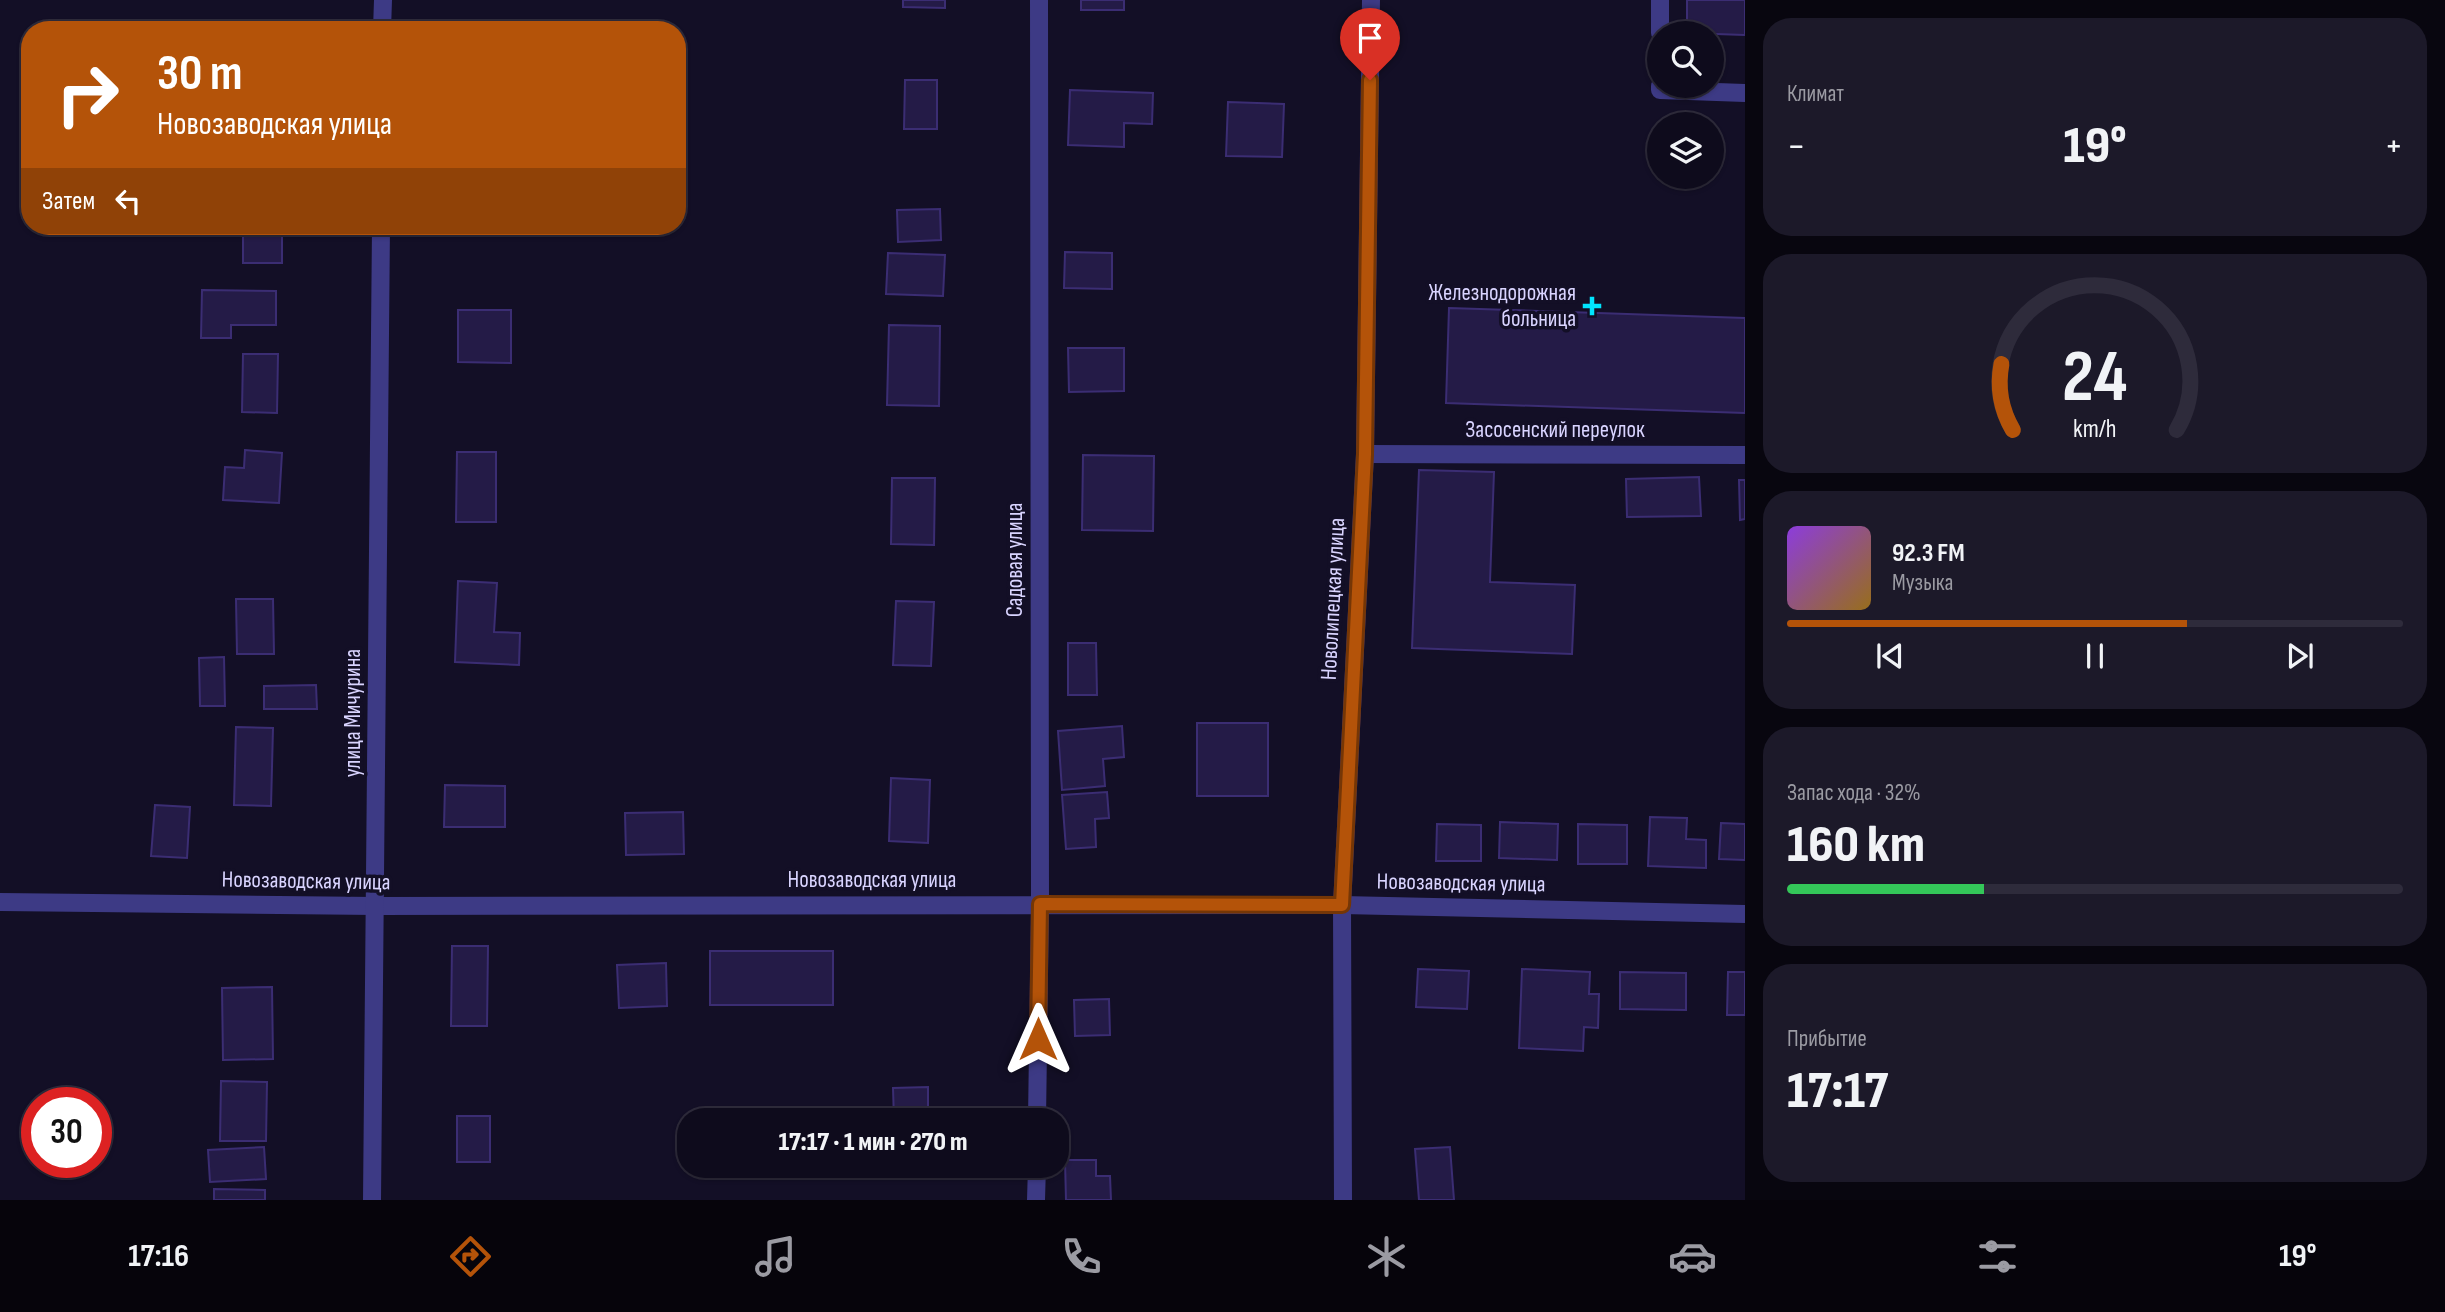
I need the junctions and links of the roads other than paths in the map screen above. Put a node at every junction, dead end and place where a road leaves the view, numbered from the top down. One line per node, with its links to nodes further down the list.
1 (383, 0): 5 (street)
2 (1039, 0): 13 (street, Садовая улица)
3 (1371, 0): 10 (street, Новолипецкая улица)
4 (1660, 0): 6 (street)
5 (382, 21)
6 (1660, 21)
7 (1724, 92): 8 (street)
8 (1745, 93)
9 (381, 235): 15 (street, улица Мичурина)
10 (1365, 454): 11 (street, Засосенский переулок); 14 (street, Новолипецкая улица)
11 (1745, 455)
12 (0, 902): 15 (street, Новозаводская улица)
13 (1040, 904): 14 (street, Новозаводская улица); 15 (street, Новозаводская улица); 17 (street, Садовая улица)
14 (1342, 905): 16 (street, Новозаводская улица); 21 (street, Новолипецкая улица)
15 (376, 906): 19 (street, улица Мичурина)
16 (1745, 914)
17 (1037, 1108)
18 (1037, 1178): 20 (street)
19 (372, 1200)
20 (1036, 1200)
21 (1343, 1200)

